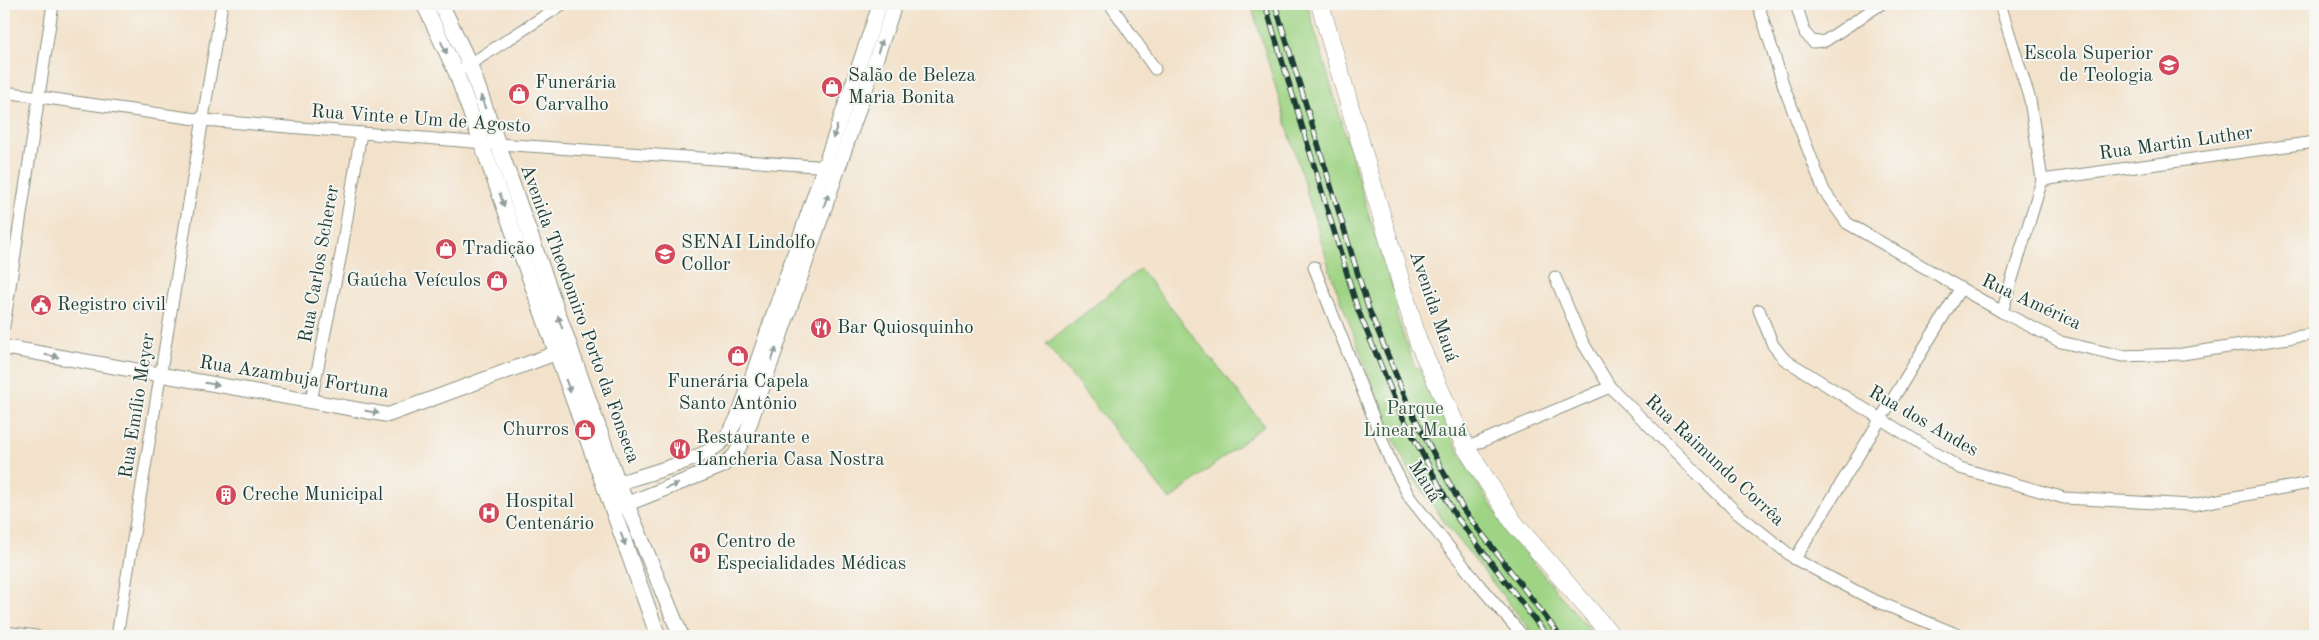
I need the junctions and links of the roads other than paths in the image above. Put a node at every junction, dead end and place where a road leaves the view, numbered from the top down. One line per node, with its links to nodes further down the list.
1 (53, 4): 18 (street)
2 (222, 4): 19 (street, Rua Emílio Meyer)
3 (424, 4): 16 (main road, Avenida Theodomiro Porto da Fonseca, one-way to 16)
4 (441, 4): 14 (main road, Avenida Theodomiro Porto da Fonseca)
5 (563, 4): 14 (street)
6 (880, 4): 13 (street); 24 (street, one-way to 24)
7 (1110, 4): 15 (street)
8 (1320, 4): 40 (main road, Avenida Mauá)
9 (1758, 4): 28 (street, Rua América)
10 (1796, 4): 11 (street)
11 (1881, 4)
12 (2000, 4): 25 (street)
13 (893, 8): 24 (street, one-way to 13)
14 (470, 65): 16 (street); 23 (main road, Avenida Theodomiro Porto da Fonseca, one-way to 14)
15 (1155, 69)
16 (456, 72): 22 (main road, Avenida Theodomiro Porto da Fonseca)
17 (4, 92): 18 (street, Rua Vinte e Um de Agosto)
18 (37, 97): 19 (street, Rua Vinte e Um de Agosto); 32 (street)
19 (203, 120): 20 (street, Rua Vinte e Um de Agosto); 36 (street, Rua Emílio Meyer)
20 (361, 133): 22 (street, Rua Vinte e Um de Agosto); 38 (street, Rua Carlos Scherer)
21 (2315, 142): 25 (street, Rua Martin Luther)
22 (481, 143): 23 (street, Rua Vinte e Um de Agosto); 35 (main road, Avenida Theodomiro Porto da Fonseca, one-way to 35)
23 (498, 144): 24 (street, Rua Vinte e Um de Agosto); 35 (main road, Avenida Theodomiro Porto da Fonseca, one-way to 23)
24 (830, 166): 31 (street)
25 (2042, 180): 30 (street)
26 (1314, 267): 52 (street, Mauá)
27 (1555, 277): 37 (street, Rua Raimundo Corrêa)
28 (1960, 289): 30 (street, Rua América); 39 (street)
29 (1759, 310): 39 (street, Rua dos Andes)
30 (2002, 312): 33 (street, Rua América)
31 (780, 316): 42 (street); 43 (street, one-way to 31)
32 (4, 326)
33 (2315, 334)
34 (4, 347): 36 (street, Rua Azambuja Fortuna, one-way to 36)
35 (563, 350): 38 (street, Rua Azambuja Fortuna, one-way to 35); 42 (main road, Avenida Theodomiro Porto da Fonseca)
36 (161, 376): 38 (street, Rua Azambuja Fortuna, one-way to 38); 49 (street, Rua Emílio Meyer)
37 (1610, 387): 40 (street); 44 (street, Rua Raimundo Corrêa)
38 (311, 401)
39 (1881, 419): 41 (street, Rua dos Andes); 44 (street)
40 (1466, 448): 53 (main road, Avenida Mauá)
41 (2315, 482)
42 (611, 485): 43 (main road, Avenida Theodomiro Porto da Fonseca)
43 (620, 507): 45 (main road, Avenida Theodomiro Porto da Fonseca); 46 (main road, Avenida Theodomiro Porto da Fonseca, one-way to 46)
44 (1795, 559): 54 (street, Rua Raimundo Corrêa)
45 (666, 600): 46 (main road); 51 (main road, Avenida Theodomiro Porto da Fonseca)
46 (647, 606): 50 (main road, Avenida Theodomiro Porto da Fonseca)
47 (4, 632): 48 (street)
48 (36, 636)
49 (117, 636)
50 (658, 636)
51 (681, 636)
52 (1523, 636)
53 (1612, 636)
54 (1961, 636)

